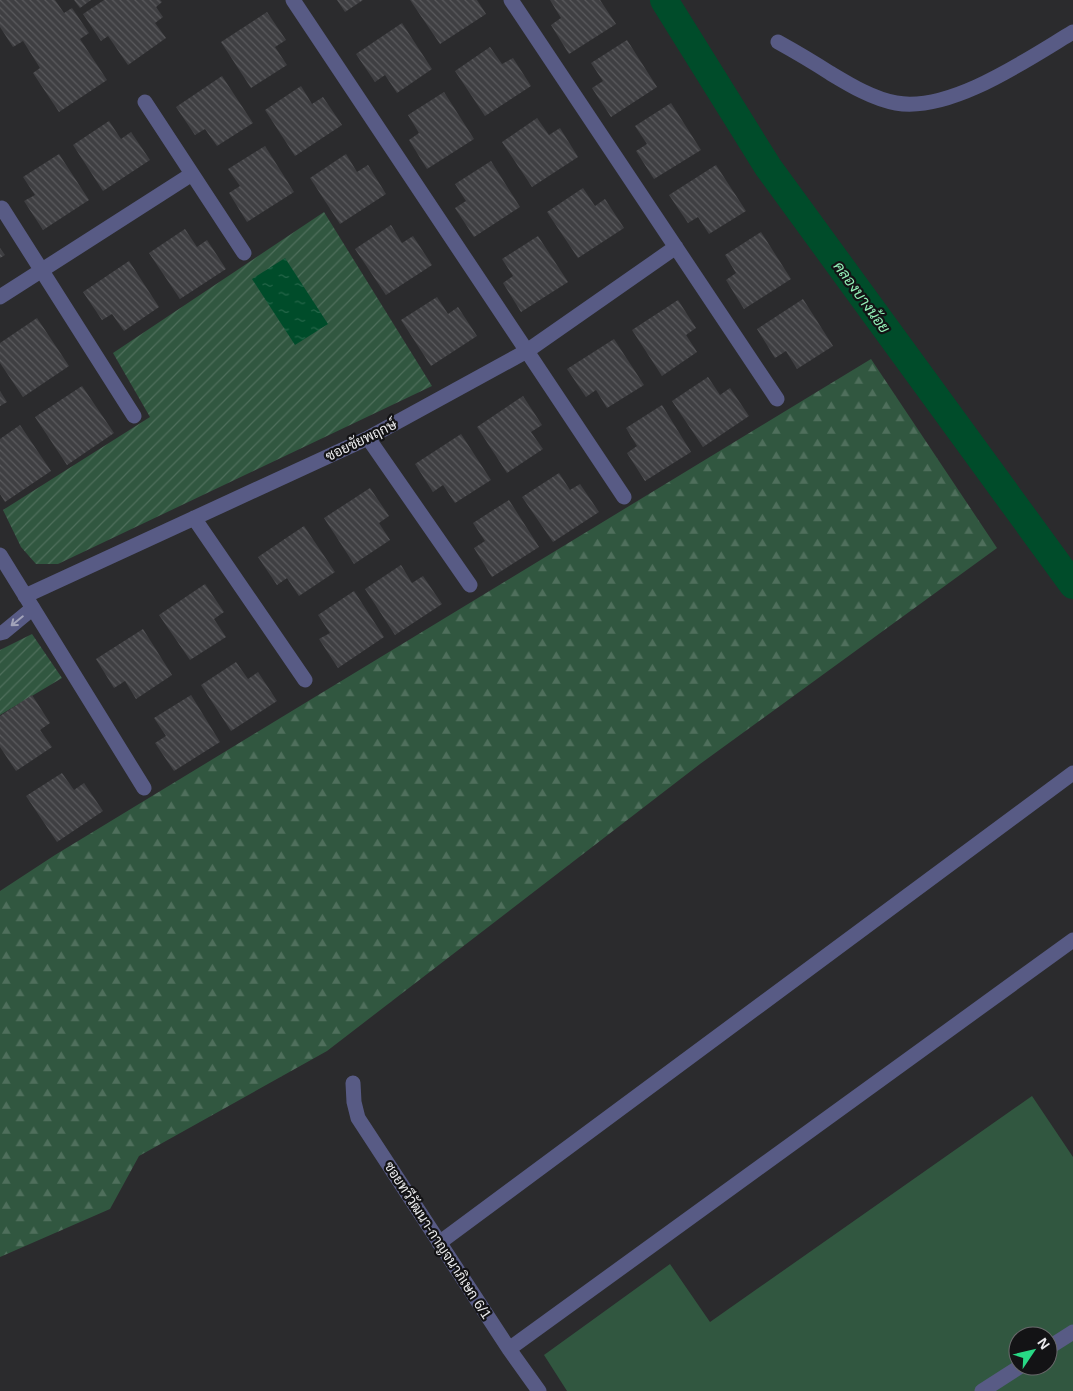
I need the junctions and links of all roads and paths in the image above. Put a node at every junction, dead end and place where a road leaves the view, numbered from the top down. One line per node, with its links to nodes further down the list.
1 (293, 0): 12 (street)
2 (511, 0): 8 (street)
3 (1073, 32): 4 (street)
4 (778, 42)
5 (145, 102): 6 (street)
6 (192, 174): 9 (street); 10 (street)
7 (2, 208): 10 (street)
8 (676, 248): 12 (street, ซอยชัยพฤกษ์); 13 (street)
9 (244, 253)
10 (42, 270): 11 (street); 14 (street)
11 (0, 297)
12 (527, 351): 15 (street, ซอยชัยพฤกษ์); 16 (street)
13 (777, 399)
14 (134, 416)
15 (368, 438): 17 (street, ซอยชัยพฤกษ์); 20 (street)
16 (624, 497)
17 (194, 518): 21 (street, ซอยชัยพฤกษ์); 23 (street)
18 (0, 555): 19 (street)
19 (5, 573): 21 (street)
20 (470, 584)
21 (29, 602): 22 (street, ซอยชัยพฤกษ์, one-way to 22); 25 (street)
22 (0, 633)
23 (305, 680)
24 (1073, 774): 28 (street)
25 (144, 788)
26 (1073, 940): 31 (street)
27 (353, 1083): 28 (street, ซอยทวีวัฒนา-กาญจนาภิเษก 6/1)
28 (439, 1243): 31 (street, ซอยทวีวัฒนา-กาญจนาภิเษก 6/1)
29 (1073, 1332): 30 (street)
30 (1058, 1342)
31 (509, 1348): 33 (street, ซอยทวีวัฒนา-กาญจนาภิเษก 6/1)
32 (1008, 1374): 34 (street)
33 (539, 1391)
34 (982, 1391)

